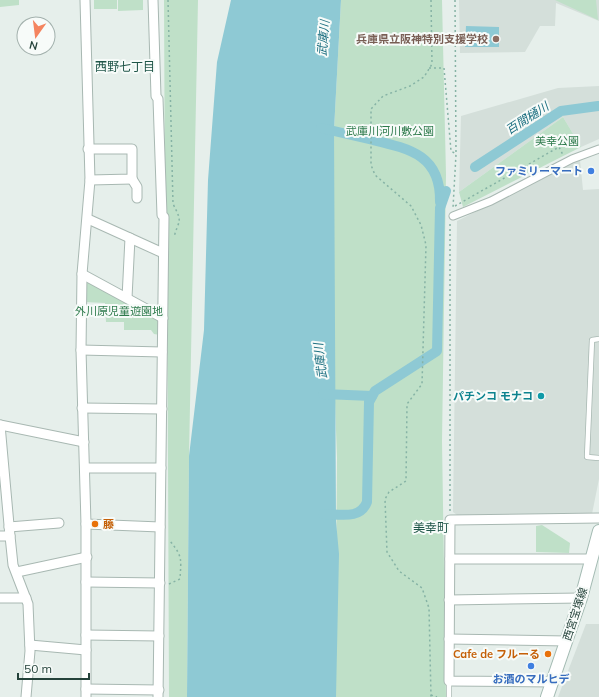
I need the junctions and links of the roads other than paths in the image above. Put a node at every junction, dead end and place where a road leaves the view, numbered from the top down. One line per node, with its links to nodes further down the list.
1 (85, 0): 3 (street)
2 (153, 0): 11 (street)
3 (88, 149): 5 (street); 6 (street)
4 (599, 149): 8 (street)
5 (132, 179): 6 (street); 7 (street)
6 (90, 180): 9 (street)
7 (137, 198)
8 (453, 216)
9 (88, 219): 10 (street); 12 (street)
10 (130, 238): 11 (street); 13 (street)
11 (163, 253): 14 (street)
12 (82, 274): 13 (street); 16 (street)
13 (127, 298): 14 (street)
14 (163, 318): 17 (street)
15 (599, 339): 22 (lane)
16 (81, 350): 17 (street); 18 (street)
17 (162, 352): 19 (street)
18 (82, 408): 19 (street); 21 (street)
19 (162, 409): 24 (street)
20 (0, 425): 21 (street); 25 (street)
21 (84, 442): 23 (street)
22 (599, 458)
23 (85, 468): 24 (street); 28 (street)
24 (161, 468): 30 (street)
25 (3, 476): 29 (street)
26 (599, 518): 34 (street)
27 (59, 523): 29 (street)
28 (86, 524): 30 (street); 33 (street)
29 (9, 527): 32 (street)
30 (160, 527): 38 (street)
31 (599, 531): 35 (main road, 西宮宝塚線)
32 (5, 536): 36 (street)
33 (87, 557): 36 (street); 37 (street)
34 (450, 559): 35 (street); 42 (street)
35 (591, 559): 41 (main road, 西宮宝塚線)
36 (17, 572): 40 (street)
37 (86, 582): 38 (street); 43 (street)
38 (160, 583): 44 (street)
39 (0, 598): 40 (street)
40 (26, 598): 47 (street)
41 (581, 598): 42 (street); 46 (main road, 西宮宝塚線)
42 (450, 600): 45 (street)
43 (86, 635): 44 (street); 48 (street)
44 (159, 636): 52 (street)
45 (449, 639): 46 (street); 49 (street)
46 (566, 641): 50 (main road, 西宮宝塚線)
47 (30, 645): 48 (street); 53 (street)
48 (86, 650): 51 (street)
49 (449, 681): 50 (street); 54 (lane)
50 (552, 682): 55 (main road, 西宮宝塚線)
51 (86, 693): 52 (street)
52 (158, 694)
53 (26, 697)
54 (449, 697)
55 (548, 697)

